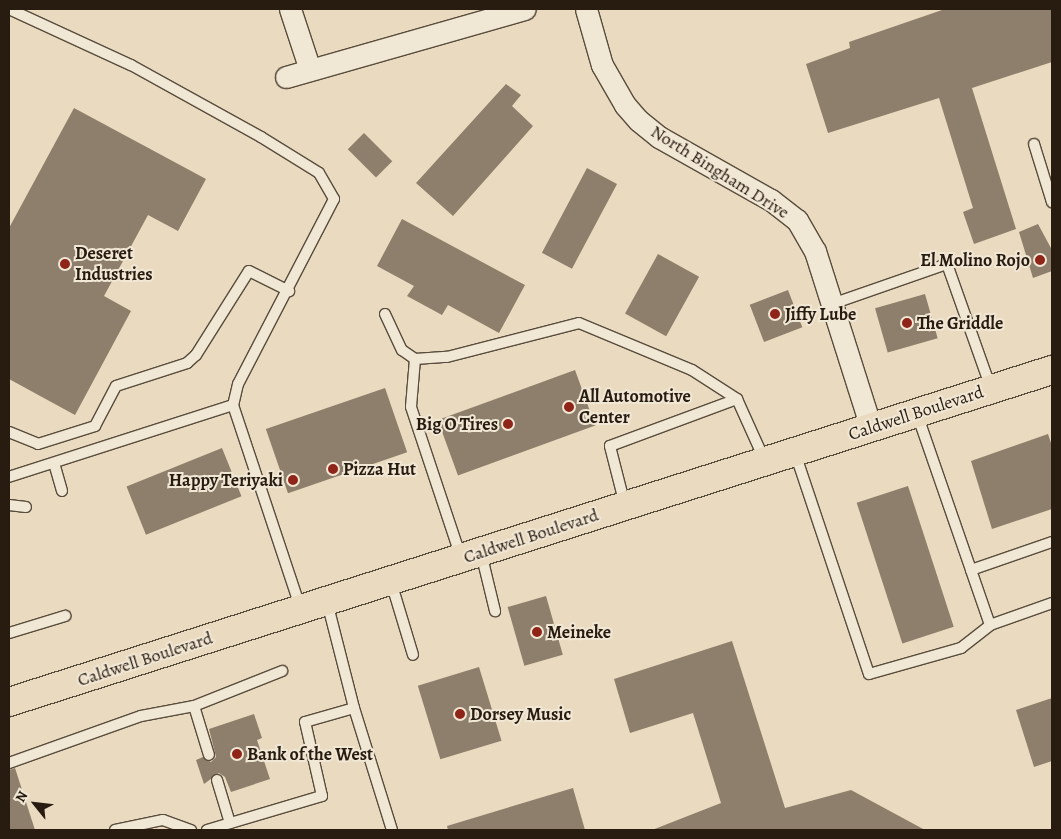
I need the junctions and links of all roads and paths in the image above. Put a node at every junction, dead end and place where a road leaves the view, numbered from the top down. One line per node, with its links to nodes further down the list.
1 (9, 9): 9 (lane)
2 (290, 9): 5 (street)
3 (524, 9): 5 (street)
4 (586, 9): 10 (street, North Bingham Drive)
5 (310, 70): 6 (street)
6 (286, 77)
7 (1034, 144): 8 (lane)
8 (1052, 202)
9 (288, 291): 16 (lane); 19 (lane)
10 (832, 304): 14 (lane); 18 (street, North Bingham Drive)
11 (385, 314): 12 (lane)
12 (415, 359): 15 (lane); 29 (lane)
13 (1052, 371): 14 (main road, Caldwell Boulevard)
14 (991, 389): 17 (main road, Caldwell Boulevard)
15 (737, 399): 21 (lane); 26 (lane)
16 (233, 405): 22 (lane); 34 (lane)
17 (917, 413): 18 (main road, Caldwell Boulevard); 30 (lane)
18 (871, 428): 20 (main road, Caldwell Boulevard)
19 (9, 432)
20 (794, 452): 21 (main road, Caldwell Boulevard); 37 (lane)
21 (766, 462): 26 (main road, Caldwell Boulevard)
22 (54, 463): 23 (lane); 24 (lane)
23 (9, 477)
24 (62, 491)
25 (9, 505): 27 (lane)
26 (626, 506): 29 (main road, Caldwell Boulevard)
27 (26, 507)
28 (1052, 542): 30 (lane)
29 (471, 555): 31 (main road, Caldwell Boulevard); 35 (lane)
30 (971, 570): 37 (lane)
31 (390, 581): 32 (main road, Caldwell Boulevard); 39 (lane)
32 (326, 601): 34 (main road, Caldwell Boulevard); 43 (lane)
33 (1052, 603): 37 (lane)
34 (301, 609): 41 (main road, Caldwell Boulevard)
35 (495, 611)
36 (65, 616): 38 (lane)
37 (990, 625)
38 (9, 633)
39 (413, 655)
40 (282, 671): 42 (lane)
41 (9, 702)
42 (194, 706): 44 (lane); 45 (lane)
43 (354, 708): 47 (lane); 51 (lane)
44 (209, 755)
45 (9, 763)
46 (217, 780): 47 (lane)
47 (230, 823): 50 (lane)
48 (115, 830): 49 (lane)
49 (191, 830)
50 (207, 830)
51 (392, 830)

